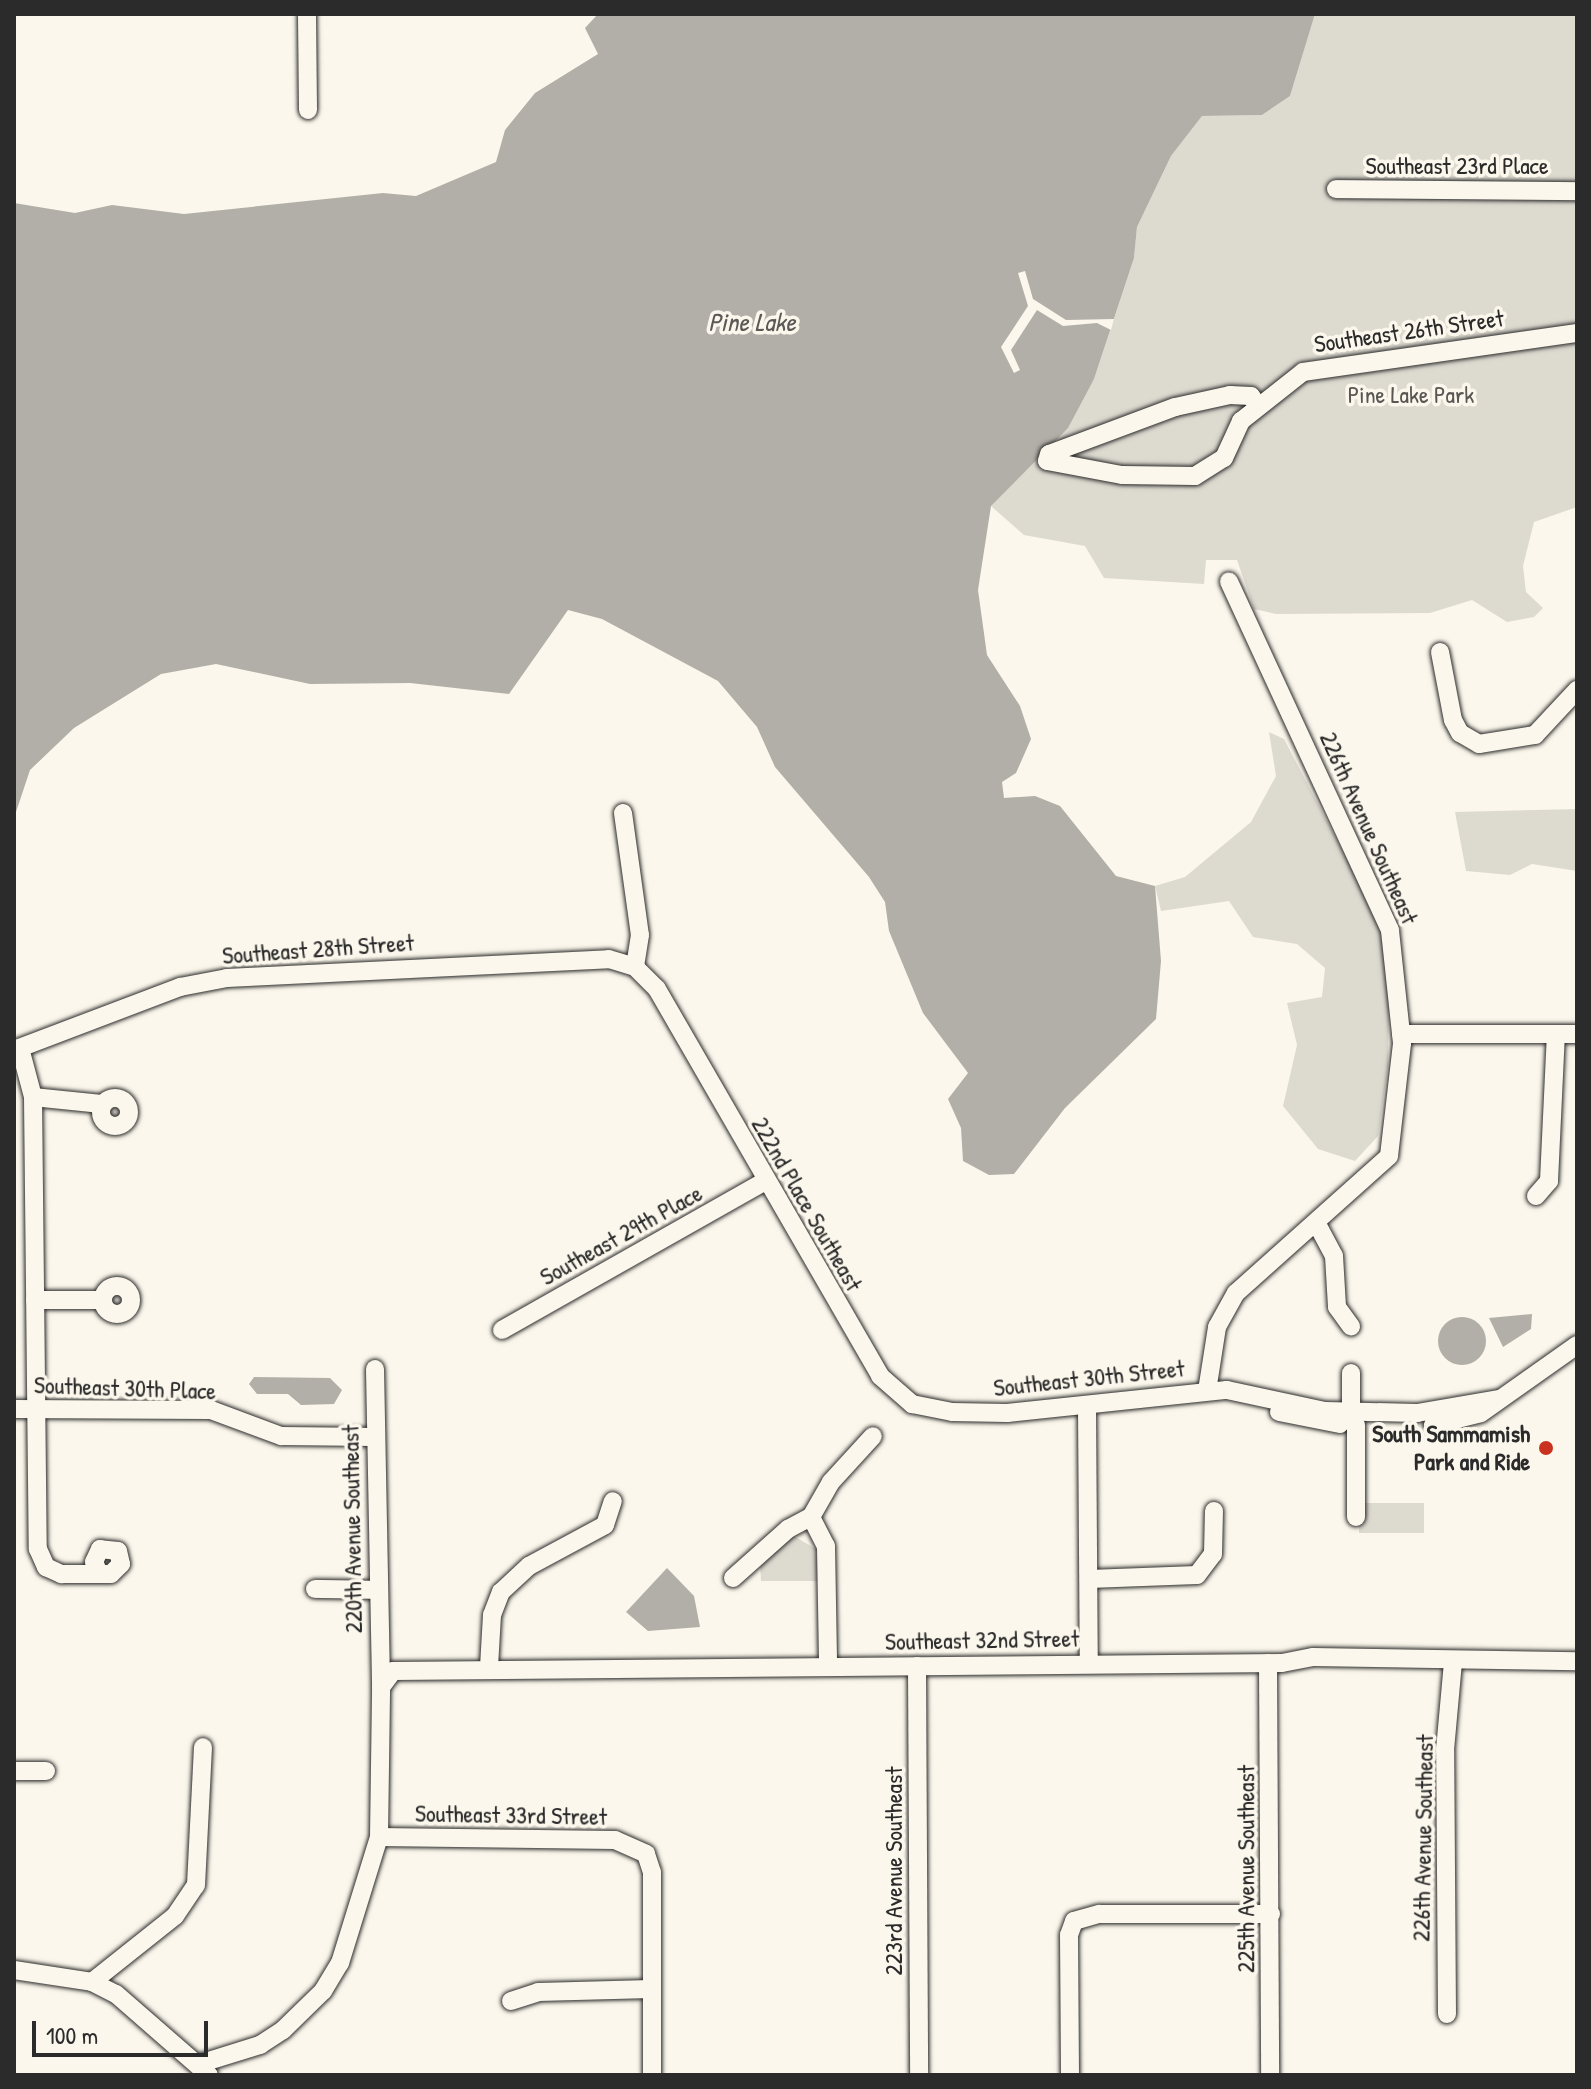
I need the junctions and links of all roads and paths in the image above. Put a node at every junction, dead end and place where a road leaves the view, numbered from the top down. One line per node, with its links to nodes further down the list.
1 (307, 14): 2 (street)
2 (308, 110)
3 (1336, 189): 4 (street, Southeast 23rd Place)
4 (1577, 191)
5 (1577, 333): 6 (street, Southeast 26th Street)
6 (1258, 406): 6 (street, Southeast 26th Street)
7 (1229, 581): 12 (street, 226th Avenue Southeast)
8 (1440, 652): 9 (street)
9 (1577, 690)
10 (623, 813): 11 (street)
11 (635, 967): 15 (street, Southeast 28th Street); 18 (street, 222nd Place Southeast)
12 (1401, 1034): 13 (street); 20 (street, 226th Avenue Southeast)
13 (1556, 1034): 14 (street); 19 (street)
14 (1577, 1034)
15 (17, 1049): 16 (street)
16 (33, 1097): 17 (street); 21 (street)
17 (102, 1104)
18 (765, 1181): 24 (street, Southeast 29th Place); 32 (street, 222nd Place Southeast)
19 (1536, 1196)
20 (1317, 1224): 23 (street); 28 (street)
21 (35, 1300): 22 (street); 31 (street)
22 (103, 1300)
23 (1351, 1326)
24 (502, 1330)
25 (1577, 1345): 33 (street)
26 (375, 1369): 35 (street, 220th Avenue Southeast)
27 (1351, 1373): 33 (street)
28 (1207, 1391): 29 (street, Southeast 30th Street); 33 (street)
29 (1087, 1407): 32 (street, Southeast 30th Street); 42 (street)
30 (14, 1409): 31 (street, Southeast 30th Place)
31 (36, 1409): 35 (street, Southeast 30th Place); 40 (street)
32 (975, 1413)
33 (1354, 1419): 39 (street)
34 (873, 1436): 38 (street)
35 (374, 1437): 44 (street, 220th Avenue Southeast)
36 (613, 1501): 51 (street)
37 (1214, 1511): 42 (street)
38 (811, 1517): 41 (street); 49 (street)
39 (1356, 1517)
40 (98, 1571)
41 (733, 1578)
42 (1089, 1579): 46 (street)
43 (315, 1589): 44 (street)
44 (377, 1590): 52 (street, 220th Avenue Southeast)
45 (1577, 1661): 47 (street, Southeast 32nd Street)
46 (1089, 1662): 48 (street, Southeast 32nd Street); 50 (street, Southeast 32nd Street)
47 (1453, 1662): 48 (street, Southeast 32nd Street); 62 (street, 226th Avenue Southeast)
48 (1268, 1663): 57 (street, 225th Avenue Southeast)
49 (828, 1666): 50 (street, Southeast 32nd Street); 51 (street, Southeast 32nd Street)
50 (917, 1666): 65 (street, 223rd Avenue Southeast)
51 (489, 1667): 52 (street, Southeast 32nd Street)
52 (384, 1681): 56 (street, 220th Avenue Southeast)
53 (203, 1747): 59 (street)
54 (14, 1771): 55 (street)
55 (46, 1771)
56 (379, 1837): 60 (street, Southeast 33rd Street); 63 (street, 220th Avenue Southeast)
57 (1271, 1914): 66 (street); 67 (street, 225th Avenue Southeast)
58 (14, 1970): 59 (street)
59 (92, 1982): 63 (street)
60 (651, 1989): 61 (street); 64 (street)
61 (511, 2001)
62 (1447, 2014)
63 (206, 2069)
64 (652, 2075)
65 (919, 2075)
66 (1070, 2075)
67 (1270, 2075)

